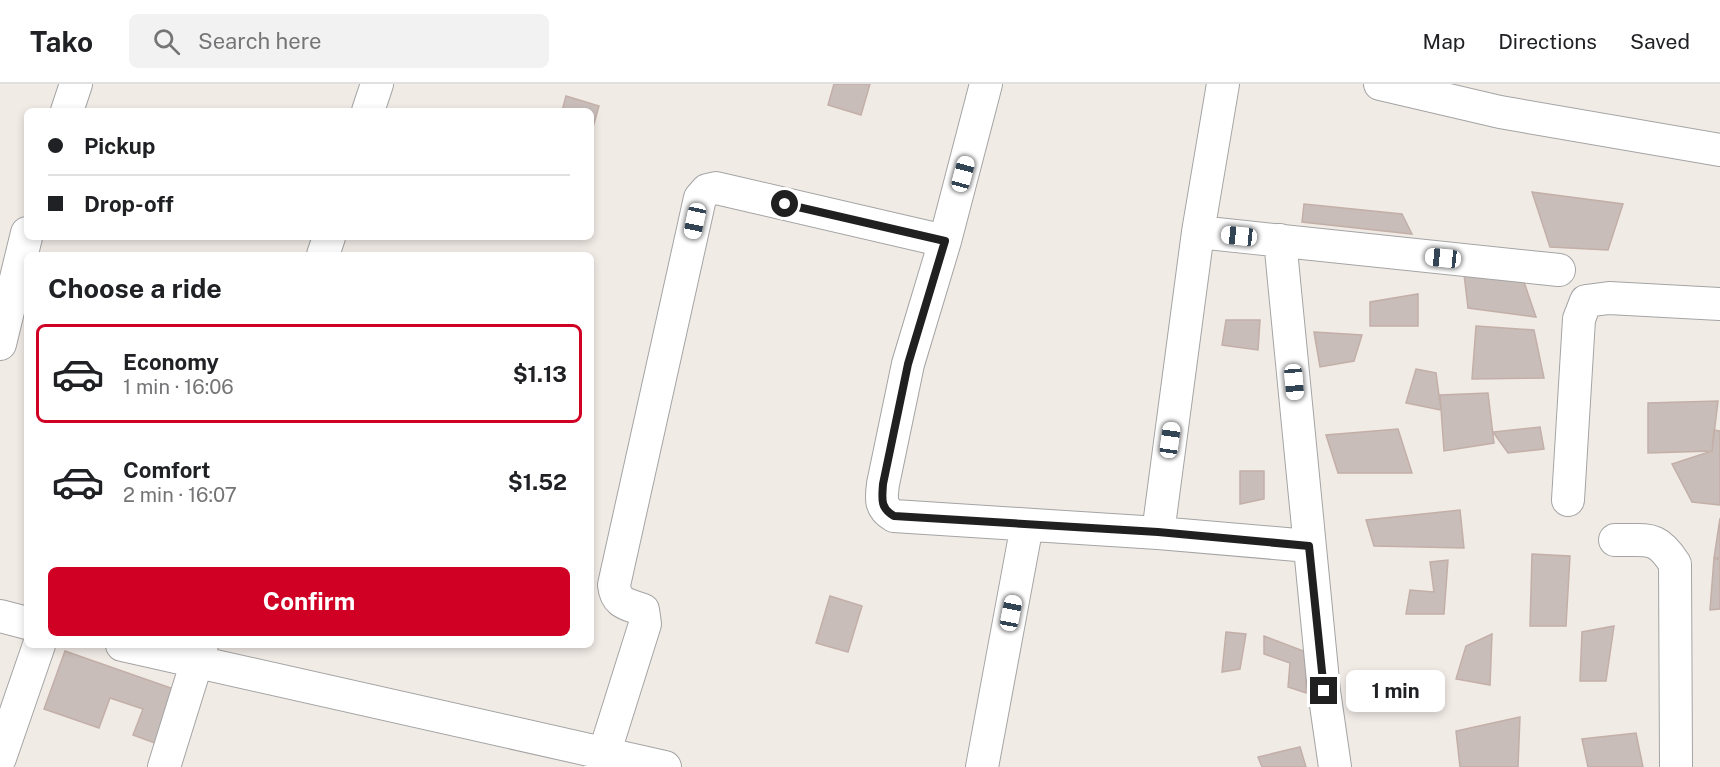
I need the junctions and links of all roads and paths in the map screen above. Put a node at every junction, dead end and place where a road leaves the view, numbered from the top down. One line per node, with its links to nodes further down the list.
1 (76, 84): 6 (street)
2 (376, 84): 7 (street)
3 (987, 84): 12 (street)
4 (1223, 84): 9 (street)
5 (1380, 84): 8 (street)
6 (68, 108)
7 (369, 108)
8 (1720, 150)
9 (1198, 232): 11 (street); 18 (street)
10 (26, 240): 15 (street)
11 (1280, 240): 13 (street); 20 (street)
12 (945, 241): 17 (street); 27 (street)
13 (1559, 270)
14 (1720, 304): 16 (street)
15 (0, 344)
16 (1568, 500)
17 (1027, 525): 18 (street); 30 (street)
18 (1158, 532): 20 (street)
19 (1616, 540): 32 (street)
20 (1309, 546): 31 (street)
21 (0, 616): 22 (street)
22 (24, 621)
23 (38, 648): 26 (street)
24 (148, 648): 25 (street)
25 (200, 654): 27 (street); 28 (street)
26 (0, 758)
27 (602, 759): 29 (street)
28 (164, 767)
29 (665, 767)
30 (981, 767)
31 (1335, 767)
32 (1676, 767)

